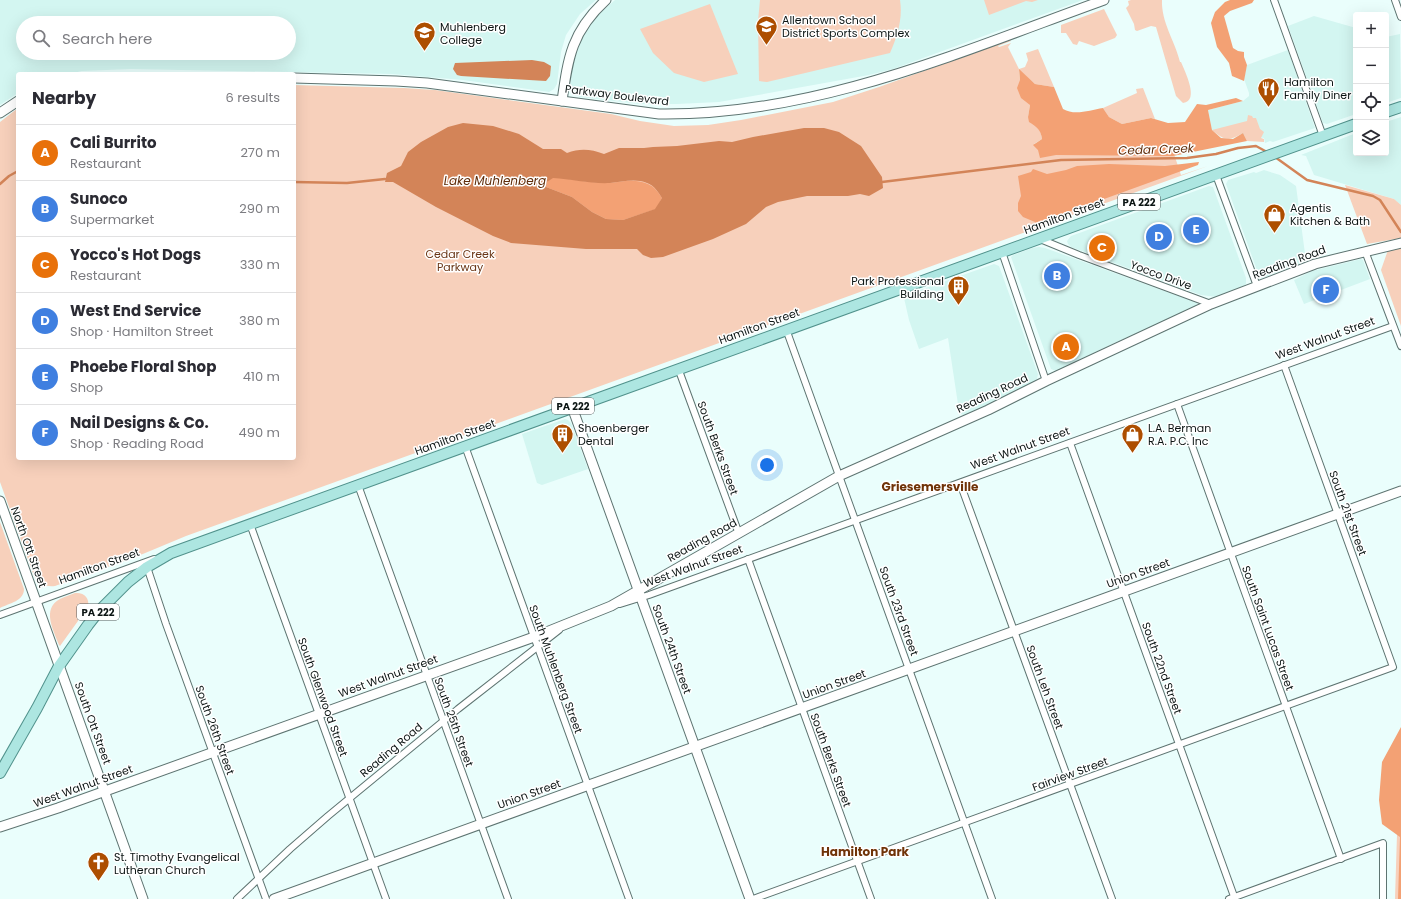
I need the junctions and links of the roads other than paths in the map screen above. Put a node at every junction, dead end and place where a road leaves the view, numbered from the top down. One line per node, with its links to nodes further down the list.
1 (606, 0): 7 (street)
2 (1104, 0): 7 (street, Parkway Boulevard)
3 (1274, 0): 13 (street)
4 (1395, 0): 5 (street)
5 (1401, 17)
6 (296, 78): 7 (street, Parkway Boulevard)
7 (562, 101)
8 (16, 102): 11 (street)
9 (1401, 107): 10 (main road)
10 (1389, 111)
11 (0, 113)
12 (1353, 125): 13 (main road, Hamilton Street / PA 222)
13 (1323, 136): 14 (main road, Hamilton Street / PA 222)
14 (1216, 174): 15 (main road, Hamilton Street / PA 222); 19 (street)
15 (1038, 238): 18 (main road, Hamilton Street / PA 222); 20 (street, Yocco Drive)
16 (1401, 243): 17 (street, Reading Road)
17 (1365, 251): 19 (street, Reading Road); 21 (street)
18 (1002, 252): 22 (main road, Hamilton Street / PA 222); 26 (street)
19 (1257, 286): 20 (street, Reading Road)
20 (1211, 304): 26 (street, Reading Road)
21 (1393, 326): 23 (street); 24 (street, West Walnut Street)
22 (786, 329): 25 (main road, Hamilton Street / PA 222); 31 (street, South 23rd Street)
23 (1401, 346)
24 (1284, 366): 27 (street, West Walnut Street); 36 (street, South 21st Street)
25 (678, 368): 28 (main road, Hamilton Street / PA 222); 39 (street, South Berks Street)
26 (1046, 381): 31 (street, Reading Road)
27 (1177, 404): 29 (street, West Walnut Street); 41 (street, South Saint Lucas Street)
28 (572, 407): 30 (main road, Hamilton Street / PA 222); 45 (street, South 24th Street)
29 (1070, 443): 32 (street, West Walnut Street); 44 (street, South 22nd Street)
30 (465, 446): 33 (main road, Hamilton Street / PA 222); 51 (street, South Muhlenberg Street)
31 (839, 476): 37 (street, South 23rd Street); 39 (street, Reading Road)
32 (960, 483): 37 (street, West Walnut Street); 50 (street, South Leh Street)
33 (358, 485): 38 (main road, Hamilton Street / PA 222); 56 (street, South 25th Street)
34 (1401, 491): 36 (street, Union Street)
35 (0, 501): 46 (street, North Ott Street)
36 (1338, 514): 41 (street, Union Street); 54 (street, South 21st Street)
37 (855, 520): 42 (street, West Walnut Street); 55 (street, South 23rd Street)
38 (250, 524): 40 (main road, Hamilton Street / PA 222); 59 (street, South Glenwood Street)
39 (739, 534): 45 (street, Reading Road)
40 (171, 553): 43 (main road, Hamilton Street / PA 222); 46 (street, Hamilton Street)
41 (1230, 553): 44 (street, Union Street); 57 (street, South Saint Lucas Street)
42 (748, 559): 45 (street, West Walnut Street); 58 (street, South Berks Street)
43 (147, 567): 53 (main road, PA 222); 63 (street, South 26th Street)
44 (1123, 592): 50 (street, Union Street); 61 (street, South 22nd Street)
45 (639, 594): 47 (street, Reading Road); 62 (street, South 24th Street)
46 (36, 601): 48 (street, Hamilton Street); 53 (street, South Ott Street)
47 (611, 606): 49 (street, West Walnut Street)
48 (0, 615)
49 (565, 625): 51 (street, West Walnut Street); 52 (street, Reading Road)
50 (1014, 631): 55 (street, Union Street); 65 (street, South Leh Street)
51 (534, 636): 52 (street, South Muhlenberg Street); 56 (street, West Walnut Street)
52 (537, 646): 60 (street, Reading Road); 66 (street, South Muhlenberg Street)
53 (59, 666): 64 (main road, PA 222); 67 (street, South Ott Street)
54 (1393, 667): 57 (street, Fairview Street)
55 (909, 669): 58 (street, Union Street); 69 (street, South 23rd Street)
56 (426, 675): 59 (street, West Walnut Street); 60 (street, South 25th Street)
57 (1286, 706): 61 (street, Fairview Street); 72 (street, South Saint Lucas Street)
58 (802, 708): 62 (street, Union Street); 73 (street, South Berks Street)
59 (319, 713): 63 (street, West Walnut Street); 68 (street, South Glenwood Street)
60 (443, 721): 68 (street, Reading Road); 70 (street, South 25th Street)
61 (1179, 744): 65 (street, Fairview Street); 76 (street, South 22nd Street)
62 (695, 747): 66 (street, Union Street); 84 (street, South 24th Street)
63 (212, 752): 67 (street, West Walnut Street); 75 (street, South 26th Street)
64 (0, 773)
65 (1070, 784): 69 (street, Fairview Street); 87 (street, South Leh Street)
66 (588, 786): 70 (street, Union Street); 83 (street, South Muhlenberg Street)
67 (105, 791): 71 (street, West Walnut Street); 77 (street, South Ott Street)
68 (350, 798): 74 (street, South Glenwood Street); 75 (street, Reading Road)
69 (964, 822): 73 (street, Fairview Street); 86 (street, South 23rd Street)
70 (481, 825): 74 (street, Union Street); 82 (street, South 25th Street)
71 (0, 827)
72 (1341, 859): 76 (street); 88 (street)
73 (857, 861): 84 (street, Fairview Street); 85 (street, South Berks Street)
74 (373, 863): 80 (street, Union Street); 81 (street, South Glenwood Street)
75 (258, 879): 78 (street, Reading Road); 79 (street, South 26th Street)
76 (1233, 898)
77 (143, 899)
78 (237, 899)
79 (266, 899)
80 (274, 899)
81 (386, 899)
82 (508, 899)
83 (629, 899)
84 (752, 899)
85 (871, 899)
86 (992, 899)
87 (1112, 899)
88 (1383, 899)

